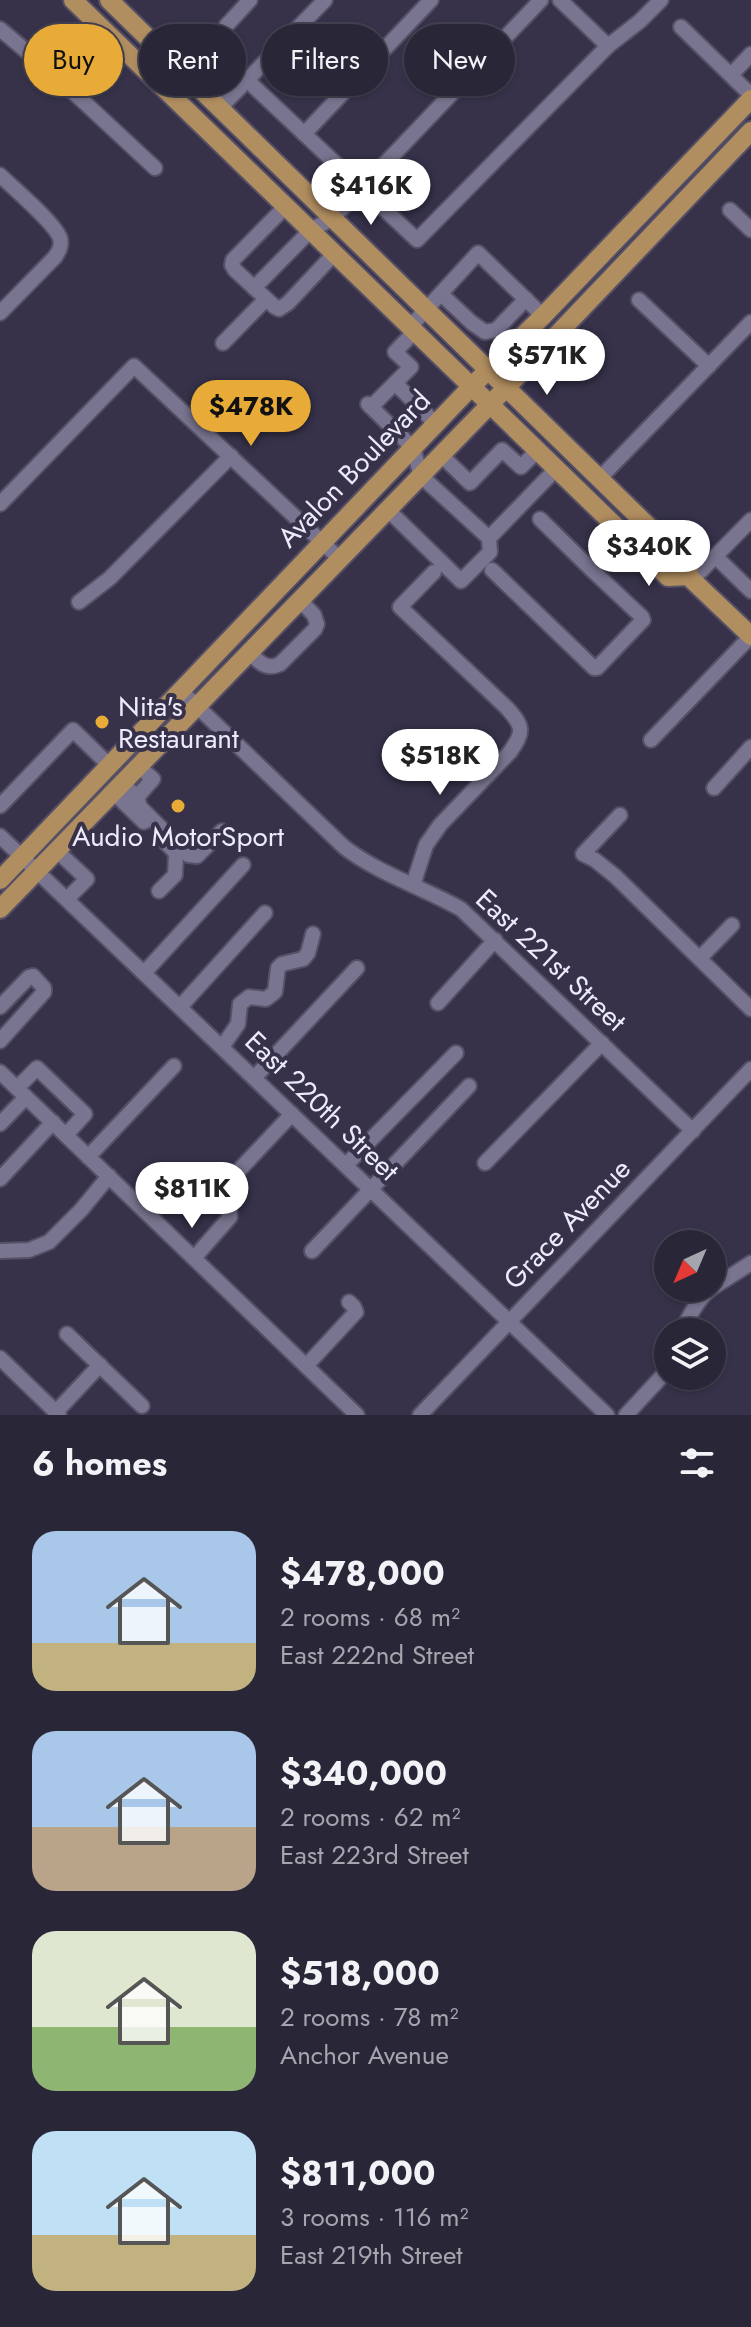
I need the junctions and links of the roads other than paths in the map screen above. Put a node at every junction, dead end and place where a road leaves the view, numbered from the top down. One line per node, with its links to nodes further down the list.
1 (73, 0): 23 (main road)
2 (109, 0): 17 (main road)
3 (250, 0): 9 (street)
4 (325, 0): 15 (street)
5 (431, 0): 19 (street)
6 (541, 0): 22 (street)
7 (560, 0): 12 (street)
8 (661, 0): 12 (street)
9 (228, 24)
10 (681, 27): 14 (street)
11 (0, 29): 20 (street)
12 (608, 46): 22 (street)
13 (751, 54): 14 (street)
14 (731, 75): 16 (street)
15 (248, 81): 17 (street); 19 (street)
16 (751, 97): 36 (main road, Avalon Boulevard)
17 (220, 108): 25 (main road)
18 (751, 131): 46 (main road, Avalon Boulevard)
19 (304, 134): 22 (street)
20 (155, 168)
21 (0, 175): 35 (street)
22 (362, 189): 25 (street)
23 (286, 206): 26 (main road); 29 (street)
24 (730, 210): 27 (street)
25 (333, 218): 26 (street); 34 (main road)
26 (311, 230): 28 (main road); 29 (street)
27 (751, 230)
28 (335, 253): 31 (street); 38 (main road)
29 (254, 288): 31 (street)
30 (441, 294): 32 (street); 34 (street); 39 (street)
31 (266, 299): 40 (street)
32 (526, 299): 36 (street); 39 (street)
33 (639, 300): 42 (street)
34 (426, 309): 38 (street); 41 (main road)
35 (0, 313)
36 (543, 316): 43 (main road, Avalon Boulevard)
37 (751, 322): 42 (street)
38 (412, 329): 44 (street); 45 (main road)
39 (479, 329): 41 (street)
40 (223, 343)
41 (464, 346): 43 (main road)
42 (709, 366): 55 (street)
43 (488, 369): 45 (main road, Avalon Boulevard); 46 (main road)
44 (395, 383): 48 (street); 49 (street)
45 (472, 386): 47 (main road); 48 (main road, Avalon Boulevard)
46 (507, 387): 47 (main road, Avalon Boulevard); 55 (main road)
47 (490, 405): 50 (main road); 51 (main road, Avalon Boulevard)
48 (436, 424): 49 (main road, Avalon Boulevard)
49 (413, 448): 54 (street); 62 (main road, Avalon Boulevard)
50 (538, 450): 51 (street); 53 (main road)
51 (441, 455): 54 (main road, Avalon Boulevard)
52 (231, 456): 56 (street); 62 (street); 71 (street)
53 (556, 469): 60 (main road); 61 (street)
54 (421, 476): 57 (main road, Avalon Boulevard); 61 (street)
55 (600, 478): 68 (main road)
56 (0, 504)
57 (388, 510): 61 (street); 64 (main road, Avalon Boulevard)
58 (540, 519): 66 (street)
59 (751, 520): 63 (street)
60 (626, 535): 66 (street); 68 (main road)
61 (489, 538)
62 (322, 542): 64 (street); 74 (main road, Avalon Boulevard)
63 (716, 557): 68 (street); 69 (street)
64 (340, 559): 70 (main road, Avalon Boulevard)
65 (492, 570): 66 (street)
66 (592, 570)
67 (434, 572): 92 (street)
68 (690, 578): 72 (main road)
69 (751, 591)
70 (299, 599): 73 (main road, Avalon Boulevard); 73 (street)
71 (79, 602)
72 (751, 636): 76 (street)
73 (249, 652): 75 (main road, Avalon Boulevard)
74 (180, 690): 75 (street, East 221st Street); 78 (main road, Avalon Boulevard)
75 (197, 706): 79 (main road, Avalon Boulevard); 92 (street, East 221st Street)
76 (651, 740)
77 (751, 747): 81 (street)
78 (109, 765): 83 (street); 88 (main road, Avalon Boulevard)
79 (138, 766): 80 (main road, Avalon Boulevard); 82 (street)
80 (117, 787): 82 (street); 87 (main road, Avalon Boulevard); 93 (street)
81 (714, 788)
82 (137, 797): 85 (street)
83 (0, 806)
84 (620, 815): 100 (street)
85 (222, 831)
86 (0, 836): 88 (street, East 220th Street)
87 (56, 850): 90 (main road, Avalon Boulevard); 94 (street)
88 (22, 857): 90 (street, East 220th Street); 91 (main road, Avalon Boulevard)
89 (243, 865): 102 (street)
90 (37, 871): 94 (street, East 220th Street); 95 (main road, Avalon Boulevard)
91 (0, 880)
92 (413, 885): 99 (street, East 221st Street)
93 (159, 891)
94 (67, 899): 102 (street, East 220th Street)
95 (0, 909)
96 (265, 913): 105 (street)
97 (732, 925): 100 (street)
98 (313, 934): 109 (street)
99 (495, 940): 103 (street); 108 (street, East 221st Street)
100 (700, 958): 106 (street)
101 (357, 968): 114 (street)
102 (144, 973): 105 (street, East 220th Street)
103 (438, 1003)
104 (0, 1007): 107 (street)
105 (180, 1007): 109 (street, East 220th Street)
106 (751, 1009)
107 (0, 1041)
108 (602, 1043): 120 (street, East 221st Street); 123 (street)
109 (222, 1047): 114 (street, East 220th Street)
110 (456, 1053): 124 (street)
111 (174, 1066): 122 (street)
112 (751, 1069): 120 (street, Grace Avenue)
113 (0, 1072): 116 (street)
114 (254, 1078): 117 (street, East 220th Street)
115 (469, 1086): 127 (street)
116 (22, 1092): 118 (street); 119 (street); 121 (street)
117 (292, 1114): 124 (street, East 220th Street); 130 (street)
118 (53, 1122): 121 (street); 126 (street)
119 (0, 1124)
120 (693, 1131): 134 (street, Grace Avenue)
121 (66, 1135): 122 (street)
122 (88, 1157): 125 (street)
123 (485, 1163)
124 (346, 1165): 127 (street, East 220th Street)
125 (109, 1176): 128 (street); 130 (street)
126 (0, 1179)
127 (371, 1189): 129 (street); 134 (street, East 220th Street)
128 (0, 1251)
129 (312, 1251)
130 (194, 1258): 138 (street)
131 (751, 1263): 132 (street)
132 (726, 1279)
133 (349, 1302): 138 (street)
134 (510, 1322): 143 (street, Grace Avenue); 144 (street, East 220th Street)
135 (67, 1334): 137 (street)
136 (0, 1358): 141 (street)
137 (100, 1365): 140 (street); 141 (street)
138 (306, 1366): 142 (street)
139 (654, 1385): 145 (street)
140 (142, 1406)
141 (57, 1413)
142 (357, 1415)
143 (420, 1415)
144 (607, 1415)
145 (626, 1415)

